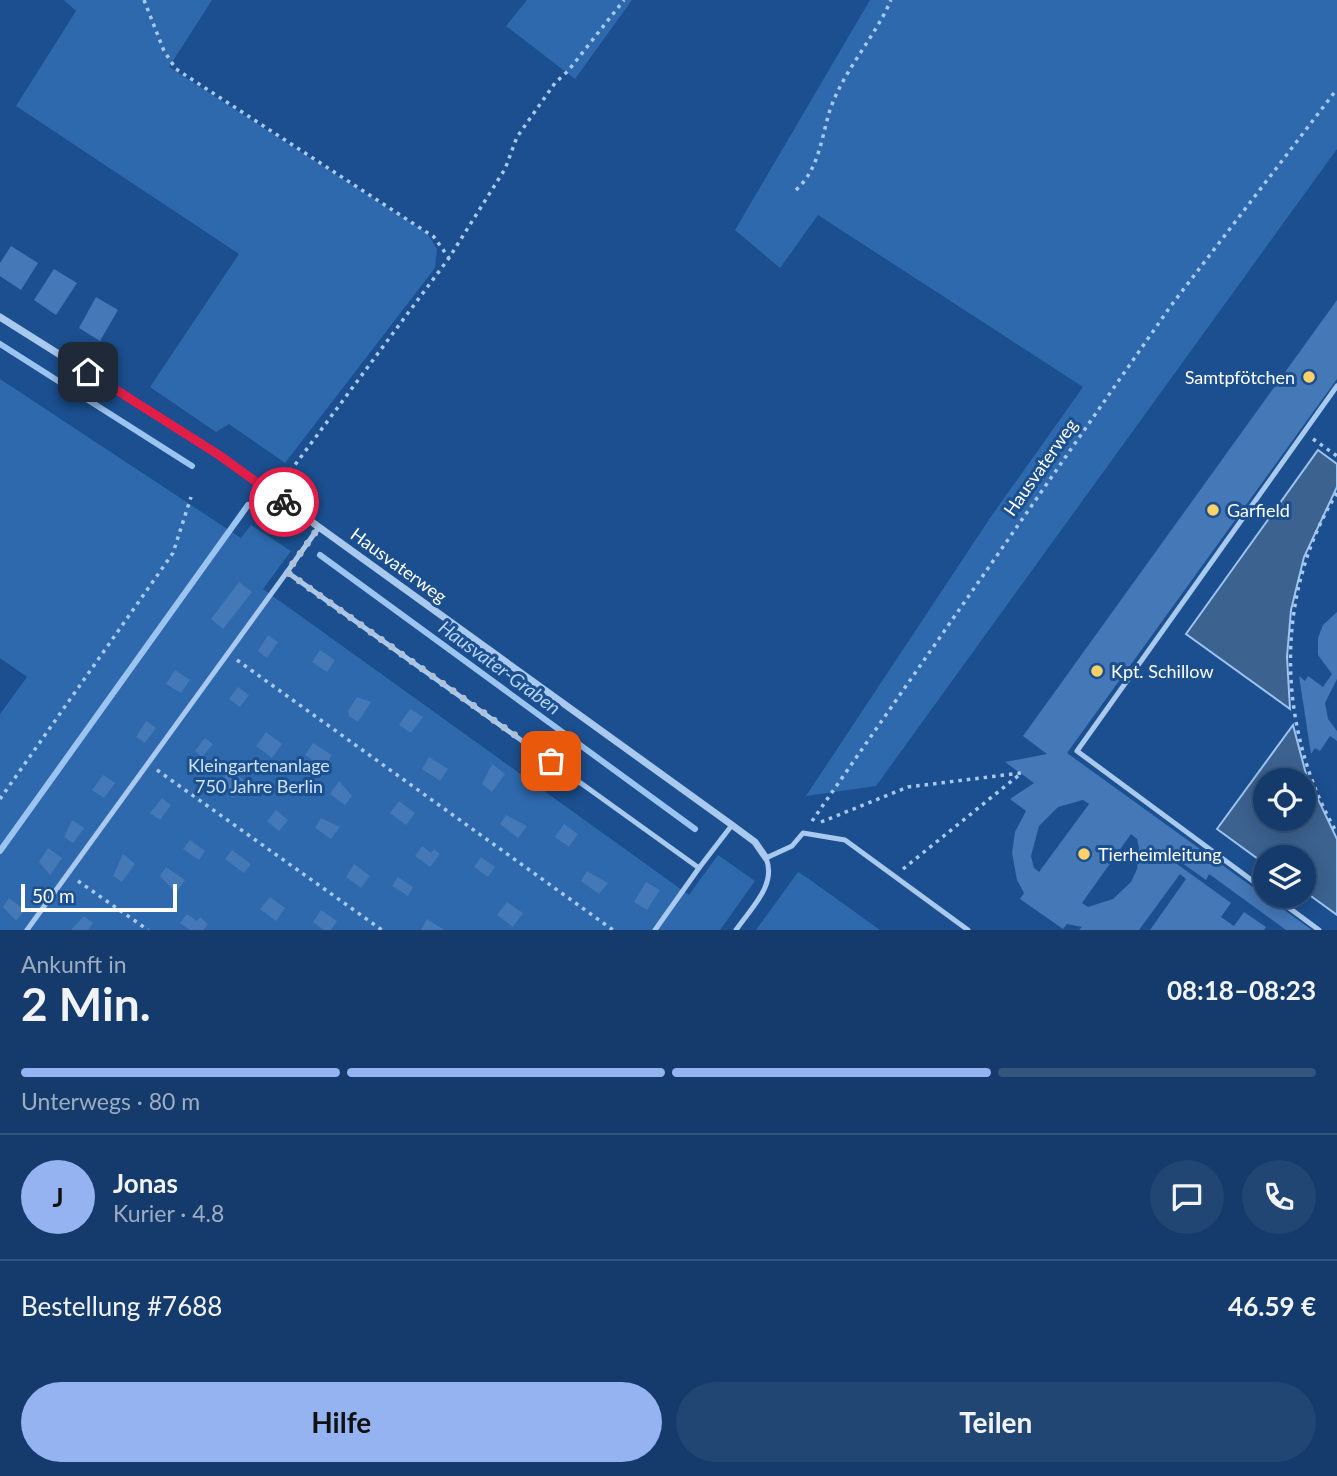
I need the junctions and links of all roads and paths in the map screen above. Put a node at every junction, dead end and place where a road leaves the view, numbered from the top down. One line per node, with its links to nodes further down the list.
1 (144, 0): 6 (path)
2 (624, 0): 6 (path)
3 (891, 0): 5 (path)
4 (1337, 89): 20 (path, Hausvaterweg)
5 (796, 190)
6 (449, 258): 12 (path)
7 (0, 317): 12 (street, Hausvaterweg)
8 (1337, 386): 9 (lane)
9 (1303, 433): 10 (path); 26 (lane)
10 (1337, 456)
11 (1337, 493): 21 (path)
12 (272, 494): 14 (street, Hausvaterweg)
13 (191, 497): 18 (path)
14 (319, 527): 15 (lane); 19 (street, Hausvaterweg)
15 (287, 572): 16 (lane); 23 (lane)
16 (228, 653): 17 (lane); 31 (path)
17 (147, 763): 24 (lane); 30 (path)
18 (0, 799)
19 (732, 825): 22 (street, Hausvaterweg); 23 (lane)
20 (803, 833): 22 (lane); 25 (lane); 25 (path)
21 (1337, 833)
22 (766, 858): 33 (lane)
23 (699, 868): 32 (lane)
24 (67, 874): 28 (lane); 29 (path)
25 (897, 877): 34 (lane)
26 (1253, 881)
27 (1289, 908): 35 (lane)
28 (27, 930)
29 (148, 930)
30 (382, 930)
31 (613, 930)
32 (655, 930)
33 (736, 930)
34 (968, 930)
35 (1319, 930)

